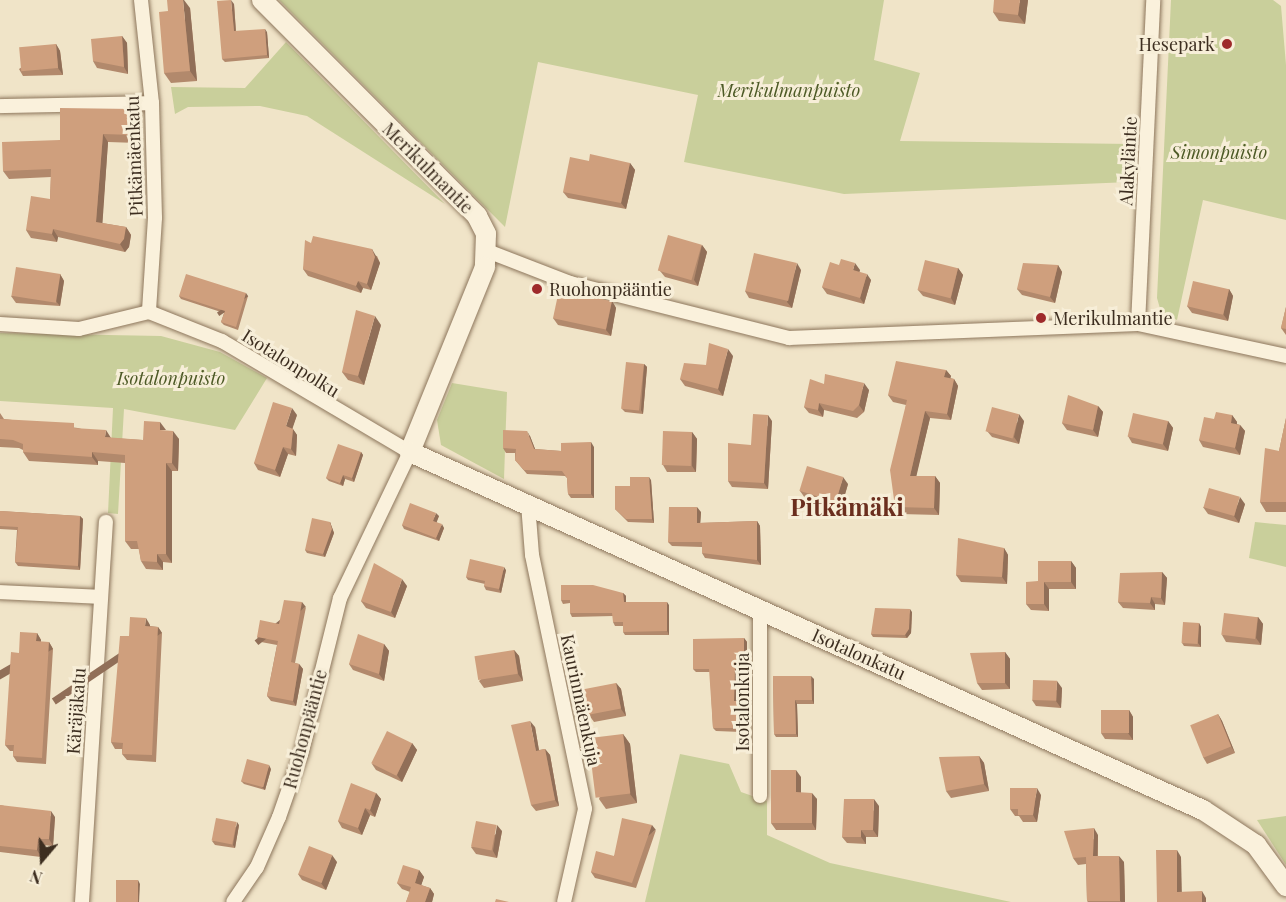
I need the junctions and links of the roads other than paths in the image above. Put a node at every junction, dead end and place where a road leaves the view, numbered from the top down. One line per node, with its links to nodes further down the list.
1 (141, 0): 4 (street, Pitkämäenkatu)
2 (262, 0): 6 (street, Merikulmantie)
3 (1153, 0): 9 (street, Alakyläntie)
4 (152, 103): 5 (street); 7 (street, Pitkämäenkatu)
5 (0, 106)
6 (490, 252): 9 (street); 11 (street, Ruohonpääntie)
7 (149, 312): 8 (street); 11 (street, Isotalonpolku)
8 (0, 324)
9 (1138, 324): 10 (street)
10 (1286, 356)
11 (410, 452): 12 (street, Isotalonkatu); 20 (street, Ruohonpääntie)
12 (528, 504): 16 (street, Isotalonkatu); 21 (street, Kaurinmäenkuja)
13 (106, 522): 15 (street, Käräjäkatu)
14 (0, 592): 15 (street)
15 (101, 597): 19 (street, Käräjäkatu)
16 (760, 609): 17 (street, Isotalonkuja); 18 (street, Isotalonkatu)
17 (760, 796)
18 (1286, 886)
19 (82, 902)
20 (233, 902)
21 (564, 902)

